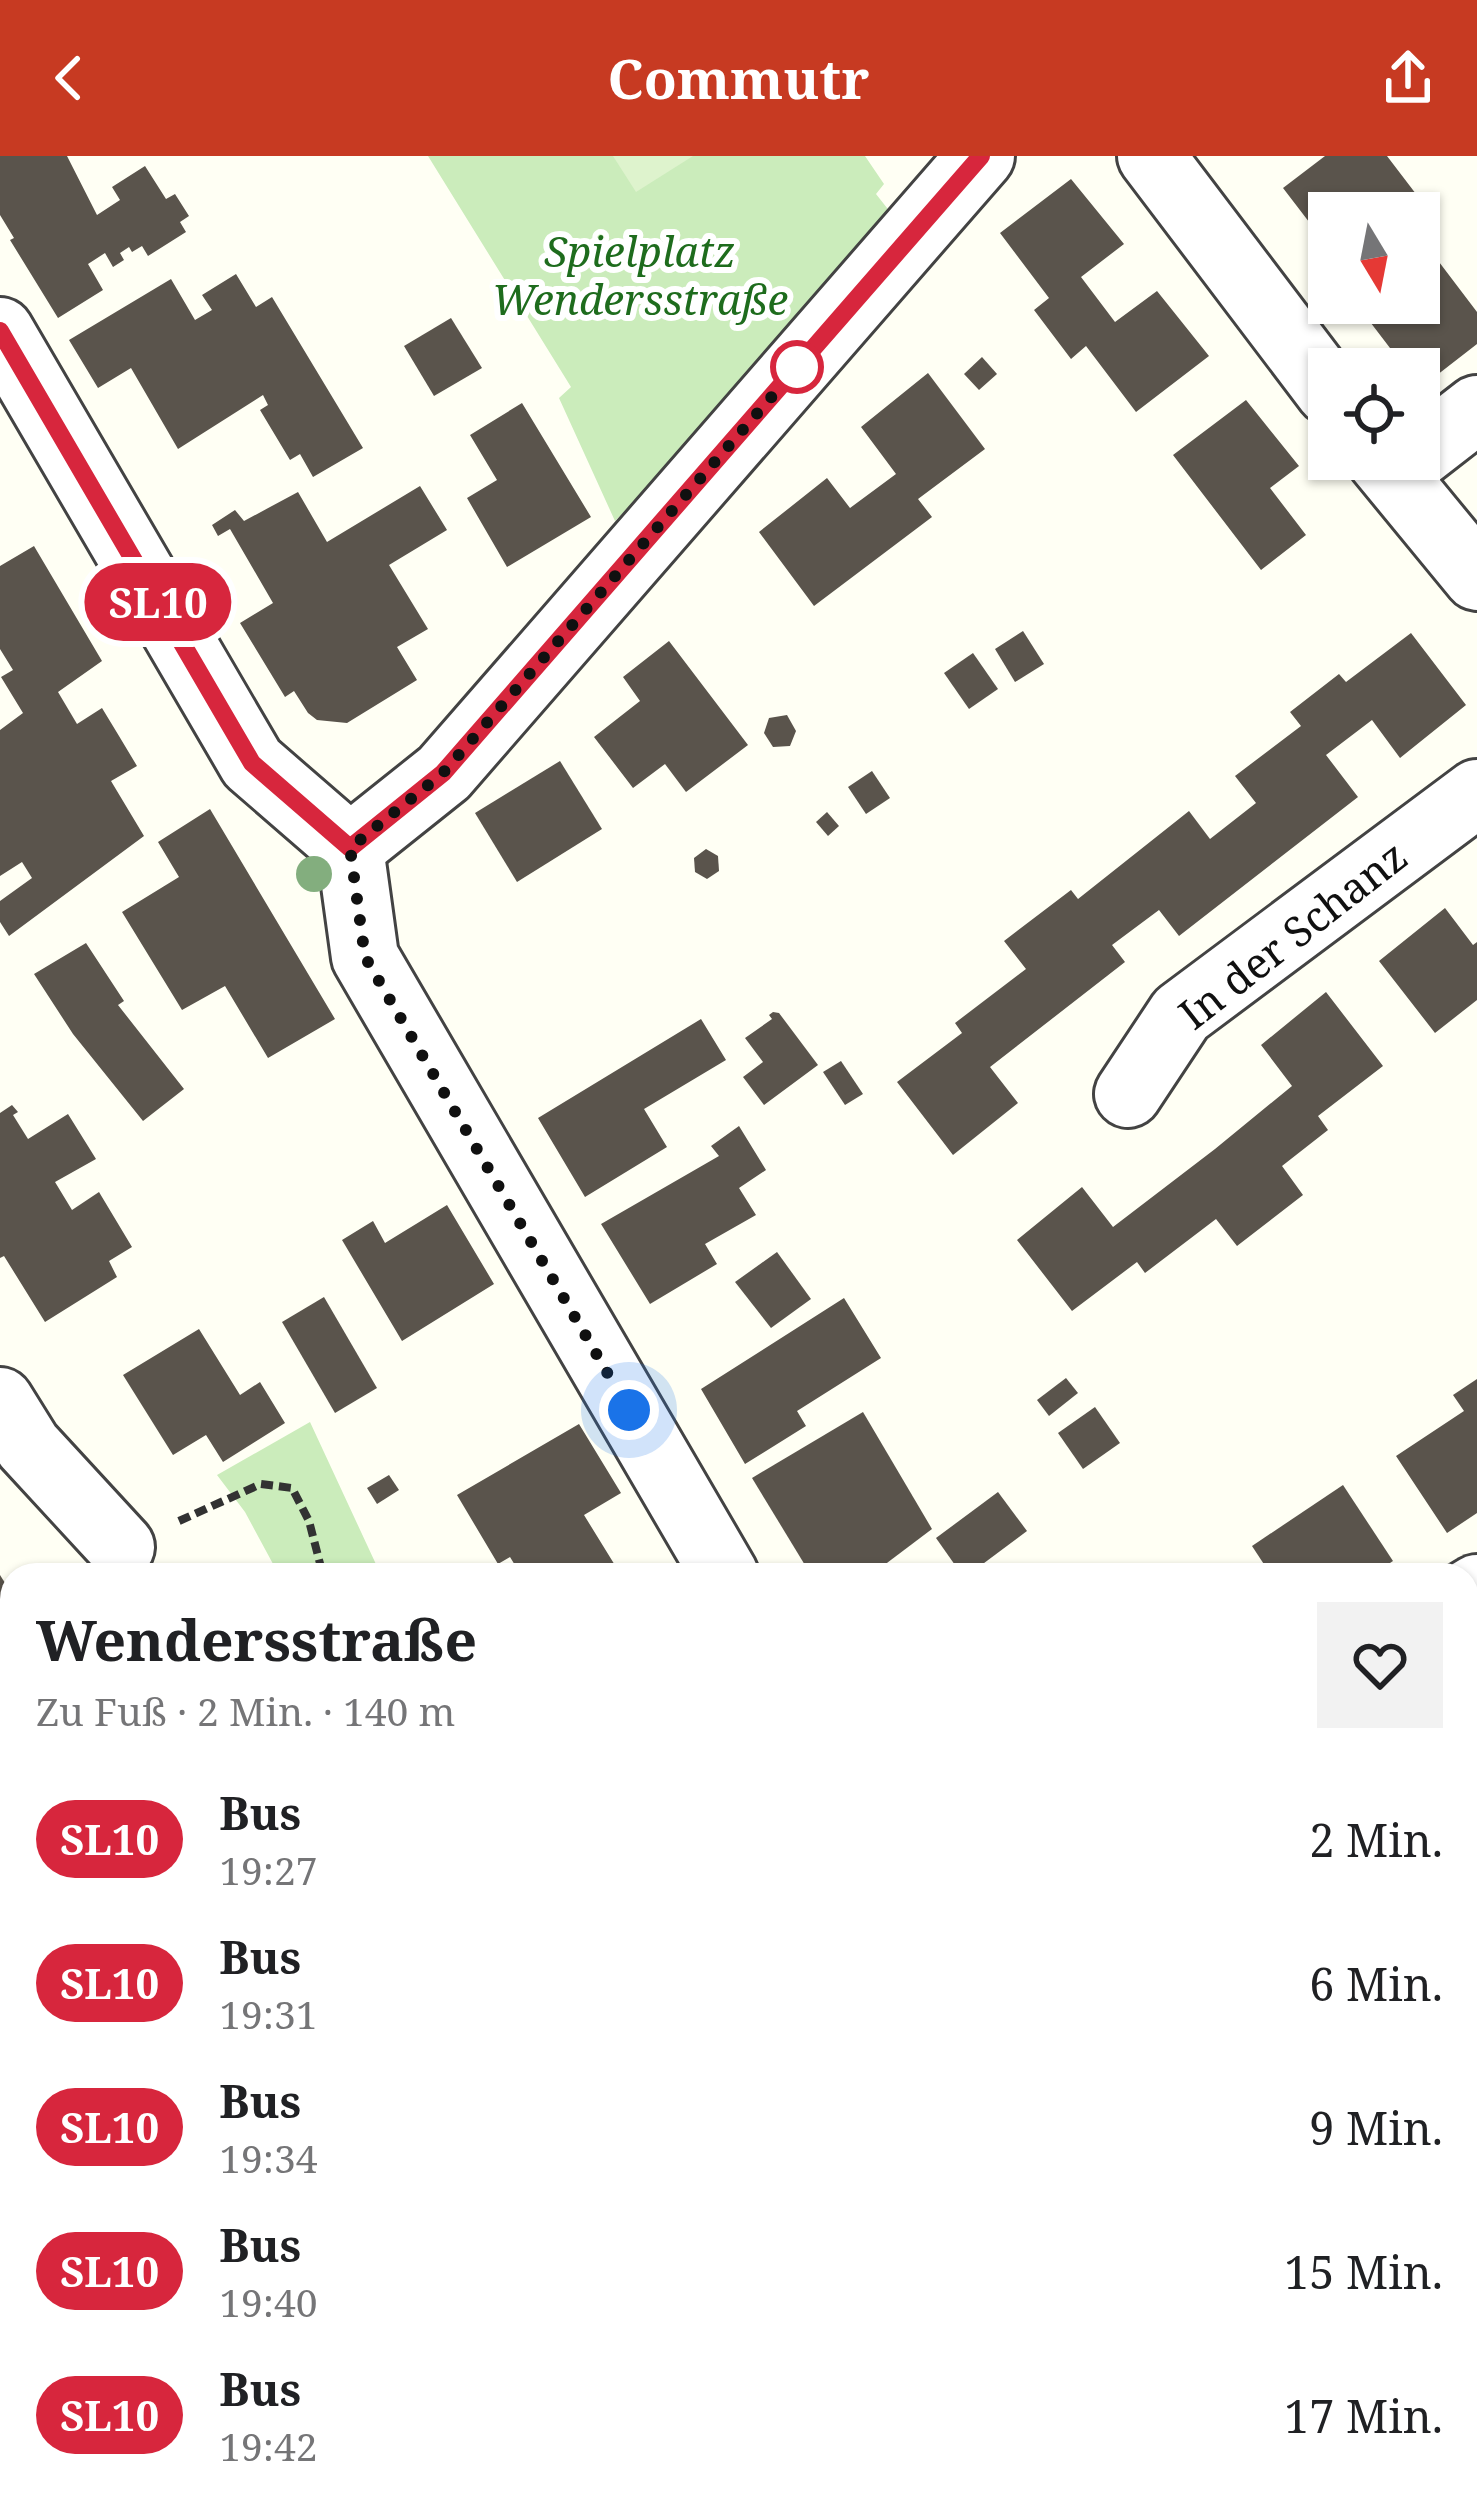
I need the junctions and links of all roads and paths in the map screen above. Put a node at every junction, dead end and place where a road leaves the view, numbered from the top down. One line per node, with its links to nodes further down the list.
1 (981, 156): 10 (street)
2 (1151, 156): 4 (street)
3 (0, 331): 10 (street)
4 (1308, 363)
5 (1477, 409): 6 (street)
6 (1440, 435)
7 (1413, 480): 8 (street)
8 (1477, 577)
9 (1477, 794): 11 (street, In der Schanz)
10 (350, 848): 15 (street)
11 (1128, 1094)
12 (0, 1401): 13 (street)
13 (121, 1547): 14 (path)
14 (320, 1563)
15 (718, 1563)

